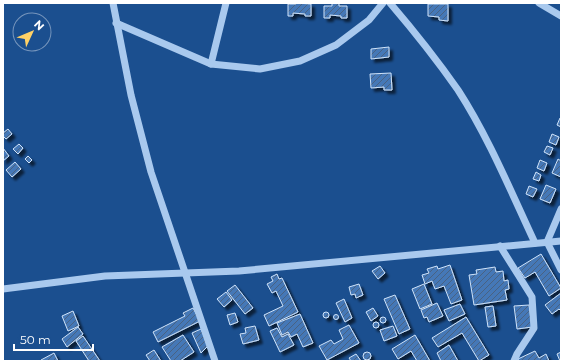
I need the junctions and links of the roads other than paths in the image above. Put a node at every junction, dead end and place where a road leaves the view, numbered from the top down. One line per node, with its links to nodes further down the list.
1 (113, 3): 7 (street)
2 (226, 3): 8 (street)
3 (383, 3): 8 (street)
4 (390, 3): 12 (street)
5 (539, 3): 6 (street)
6 (561, 16)
7 (116, 22): 8 (street); 15 (street)
8 (212, 64)
9 (561, 209): 11 (street)
10 (561, 241): 11 (street)
11 (547, 242): 12 (street); 14 (street)
12 (535, 243): 13 (street)
13 (500, 246): 15 (street); 18 (street)
14 (561, 270)
15 (185, 272): 16 (street); 17 (street)
16 (3, 289)
17 (215, 361)
18 (514, 361)

